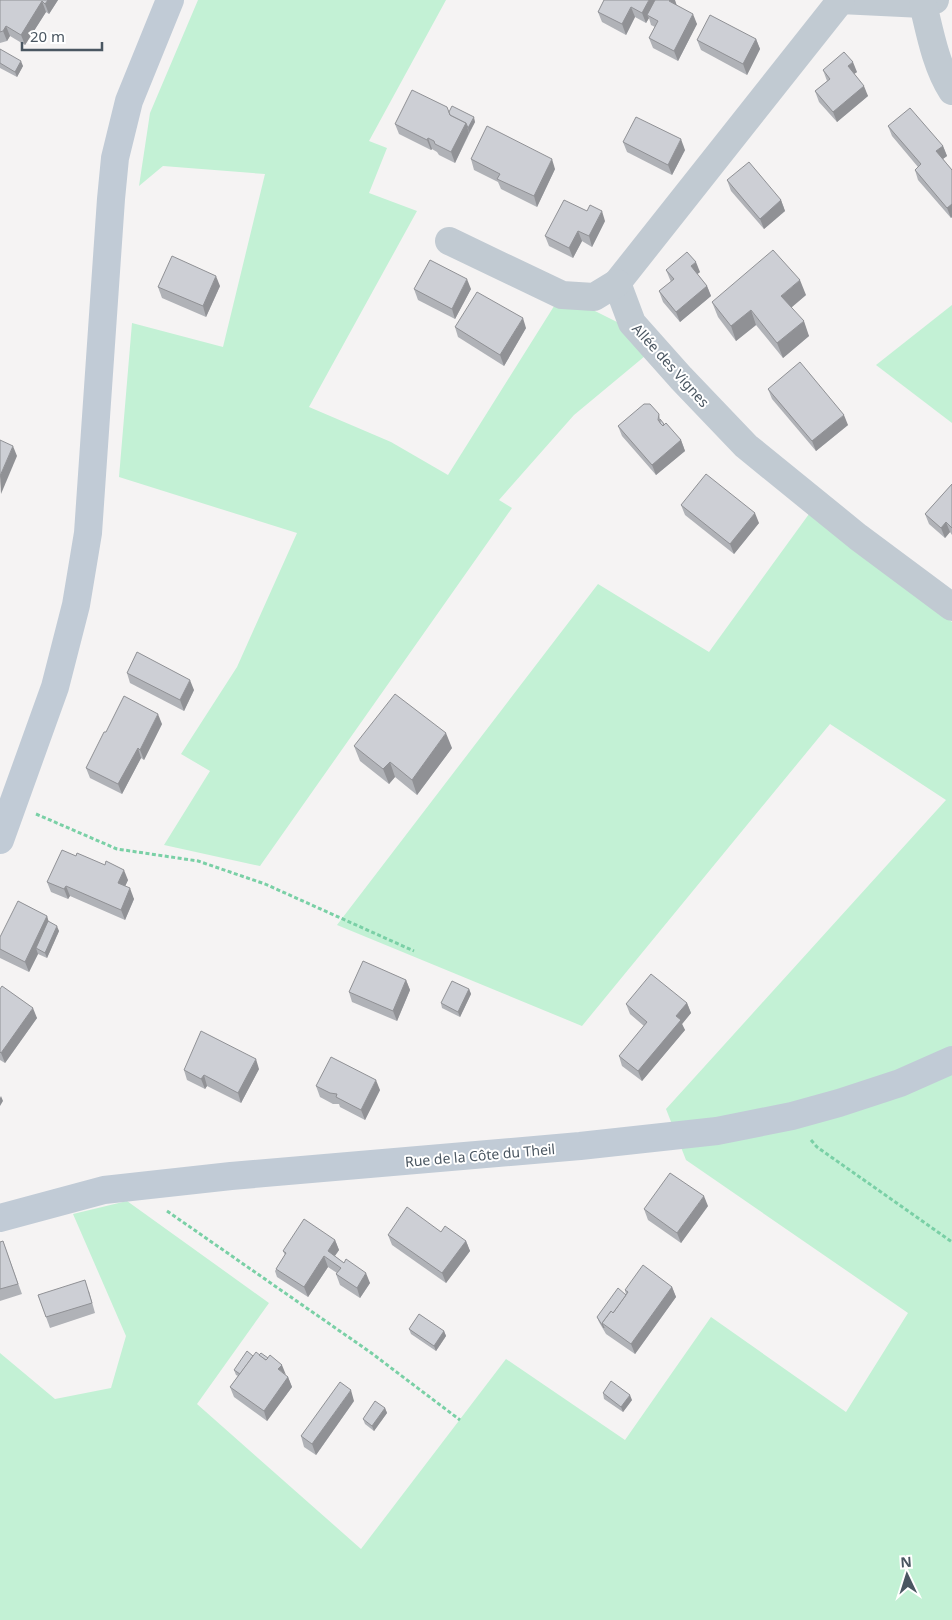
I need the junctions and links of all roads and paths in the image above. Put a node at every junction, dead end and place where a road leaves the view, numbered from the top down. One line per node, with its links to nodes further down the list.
1 (170, 0): 8 (street)
2 (841, 0): 3 (street); 6 (street)
3 (929, 2): 4 (street)
4 (952, 92)
5 (449, 241): 6 (street)
6 (617, 283): 7 (street, Allée des Vignes)
7 (952, 607)
8 (13, 804): 9 (street); 10 (path)
9 (0, 840)
10 (414, 951)
11 (952, 1060): 12 (street, Rue de la Côte du Theil)
12 (792, 1116): 13 (street, Rue de la Côte du Theil); 15 (path)
13 (149, 1185): 14 (street, Rue de la Côte du Theil); 16 (path)
14 (0, 1218)
15 (952, 1242)
16 (460, 1420)

